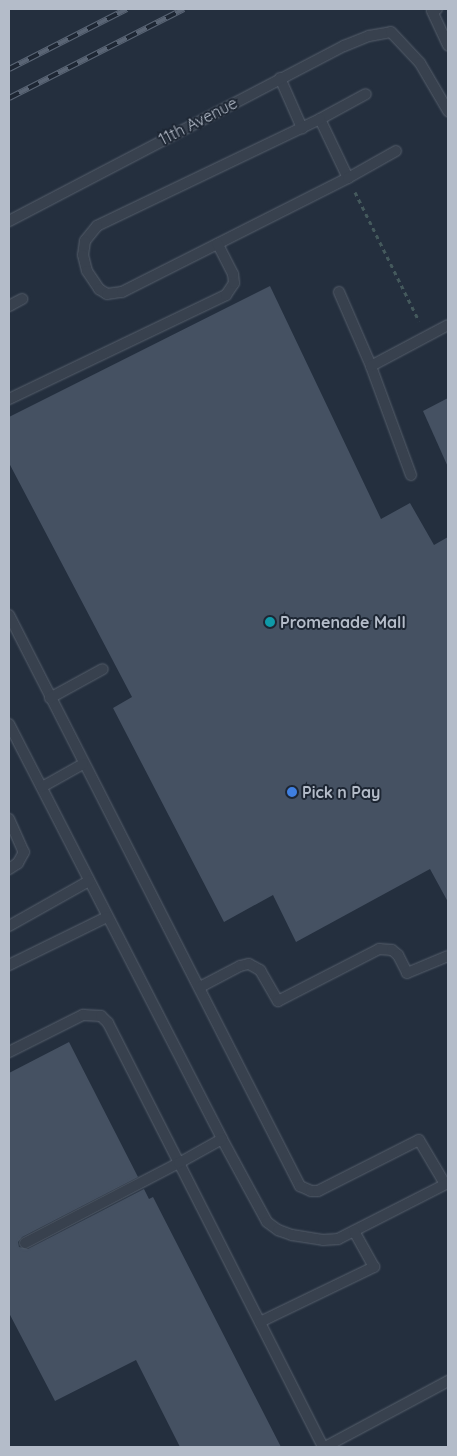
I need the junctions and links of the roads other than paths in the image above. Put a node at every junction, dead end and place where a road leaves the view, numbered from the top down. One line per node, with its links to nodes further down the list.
1 (437, 9): 2 (lane)
2 (448, 45)
3 (280, 78): 5 (lane, 11th Avenue); 7 (lane); 10 (lane, 11th Avenue)
4 (366, 94): 6 (lane)
5 (448, 111)
6 (320, 119): 7 (lane); 9 (lane)
7 (302, 128): 11 (lane)
8 (396, 151): 9 (lane)
9 (348, 178): 11 (lane)
10 (9, 221)
11 (218, 244): 17 (lane)
12 (339, 292): 16 (lane)
13 (22, 299): 14 (lane)
14 (9, 306)
15 (448, 325): 16 (lane)
16 (371, 366): 18 (lane)
17 (9, 399)
18 (411, 475)
19 (9, 615): 21 (lane)
20 (103, 669): 21 (lane)
21 (50, 698): 23 (lane)
22 (9, 724): 24 (lane)
23 (83, 764): 24 (lane); 32 (lane)
24 (42, 786): 27 (lane)
25 (9, 819): 26 (lane)
26 (9, 869)
27 (90, 881): 28 (lane); 29 (lane)
28 (107, 917): 31 (lane); 34 (lane)
29 (9, 926)
30 (448, 956): 32 (lane)
31 (9, 965)
32 (200, 988): 36 (lane)
33 (9, 1052): 35 (lane)
34 (222, 1139): 35 (lane); 37 (lane)
35 (179, 1163): 38 (lane); 39 (lane)
36 (447, 1183): 37 (lane)
37 (354, 1231): 39 (lane)
38 (25, 1243)
39 (260, 1322): 41 (lane)
40 (448, 1381): 41 (lane)
41 (324, 1447)

